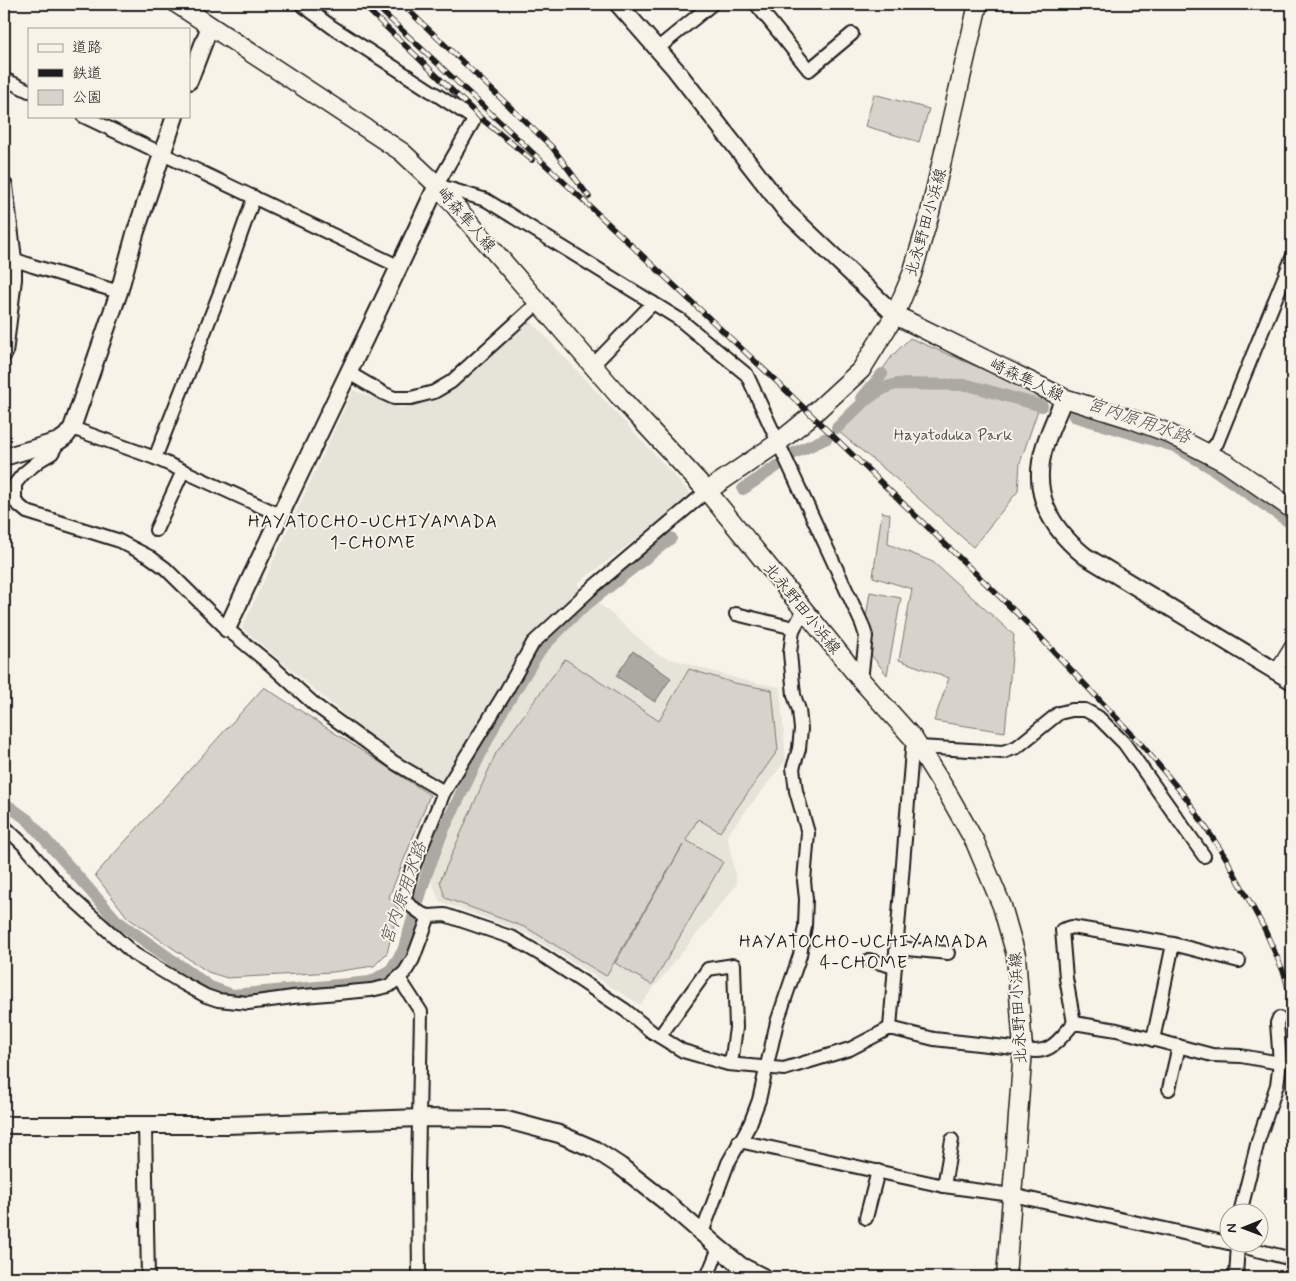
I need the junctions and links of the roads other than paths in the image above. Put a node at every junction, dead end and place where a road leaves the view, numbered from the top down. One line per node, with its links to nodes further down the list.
1 (177, 4): 7 (main road, 崎森隼人線)
2 (301, 4): 16 (street)
3 (618, 4): 9 (street)
4 (712, 4): 9 (street)
5 (756, 4): 8 (street)
6 (978, 4): 25 (main road, 北永野田小浜線)
7 (210, 26): 10 (street); 16 (main road, 崎森隼人線)
8 (852, 34)
9 (657, 49): 25 (street)
10 (190, 78)
11 (4, 79): 12 (street)
12 (28, 91)
13 (87, 118): 15 (street)
14 (174, 118): 15 (street)
15 (162, 154): 18 (street); 22 (street)
16 (438, 185): 21 (street); 23 (main road, 崎森隼人線); 24 (street)
17 (4, 186): 19 (street)
18 (254, 197): 21 (street); 35 (street)
19 (8, 256): 22 (street); 26 (street)
20 (1292, 258): 33 (street)
21 (400, 267): 28 (street)
22 (118, 292): 30 (street)
23 (539, 302): 27 (main road, 崎森隼人線); 28 (street)
24 (653, 304): 27 (street); 32 (street)
25 (895, 315): 29 (main road, 崎森隼人線); 32 (main road, 北永野田小浜線)
26 (4, 353)
27 (593, 365): 37 (main road, 崎森隼人線)
28 (349, 373): 39 (street)
29 (1064, 398): 33 (main road, 崎森隼人線); 46 (street)
30 (72, 428): 31 (street); 35 (street)
31 (59, 442): 34 (street); 44 (street)
32 (779, 442): 37 (main road, 北永野田小浜線); 47 (street)
33 (1208, 454): 38 (main road, 崎森隼人線)
34 (4, 456)
35 (156, 458): 36 (street)
36 (183, 471): 39 (street); 40 (street)
37 (707, 492): 41 (main road, 北永野田小浜線); 50 (street)
38 (1292, 509)
39 (280, 515): 44 (street)
40 (156, 530)
41 (804, 610): 43 (street); 47 (main road, 北永野田小浜線)
42 (736, 614): 43 (street)
43 (794, 628): 70 (street)
44 (227, 629): 50 (street)
45 (1292, 645): 46 (street)
46 (1276, 671): 48 (street)
47 (861, 680): 49 (main road, 北永野田小浜線)
48 (1292, 681)
49 (916, 743): 52 (street); 55 (street); 67 (main road, 北永野田小浜線)
50 (444, 792): 53 (street)
51 (4, 826): 60 (street)
52 (1204, 856)
53 (429, 916): 60 (street); 64 (street)
54 (1172, 944): 58 (street); 62 (street); 65 (street)
55 (897, 948): 56 (street); 59 (street)
56 (948, 953)
57 (869, 960): 59 (street)
58 (1239, 961)
59 (895, 967): 63 (street)
60 (399, 978): 72 (street)
61 (1279, 1018): 68 (street)
62 (1074, 1023): 65 (street); 67 (street)
63 (890, 1028): 67 (street); 70 (street)
64 (660, 1036): 69 (street); 69 (street)
65 (1153, 1040): 66 (street)
66 (1179, 1046): 68 (street); 71 (street)
67 (1022, 1049): 79 (main road, 北永野田小浜線)
68 (1280, 1062): 80 (street)
69 (731, 1064): 70 (street)
70 (767, 1068): 76 (street)
71 (1169, 1089)
72 (420, 1118): 74 (street); 82 (street); 89 (street)
73 (4, 1125): 74 (street)
74 (145, 1126): 88 (street)
75 (952, 1140): 78 (street)
76 (739, 1142): 77 (street); 82 (street)
77 (878, 1171): 78 (street); 81 (street)
78 (944, 1186): 79 (street)
79 (1012, 1195): 83 (street); 92 (main road, 北永野田小浜線)
80 (1242, 1204)
81 (866, 1218)
82 (702, 1233): 84 (street)
83 (1218, 1240)
84 (719, 1248): 90 (street); 91 (street)
85 (1268, 1253): 87 (street)
86 (1235, 1254): 93 (street)
87 (1292, 1259)
88 (148, 1277)
89 (419, 1277)
90 (707, 1277)
91 (763, 1277)
92 (1006, 1277)
93 (1236, 1277)

